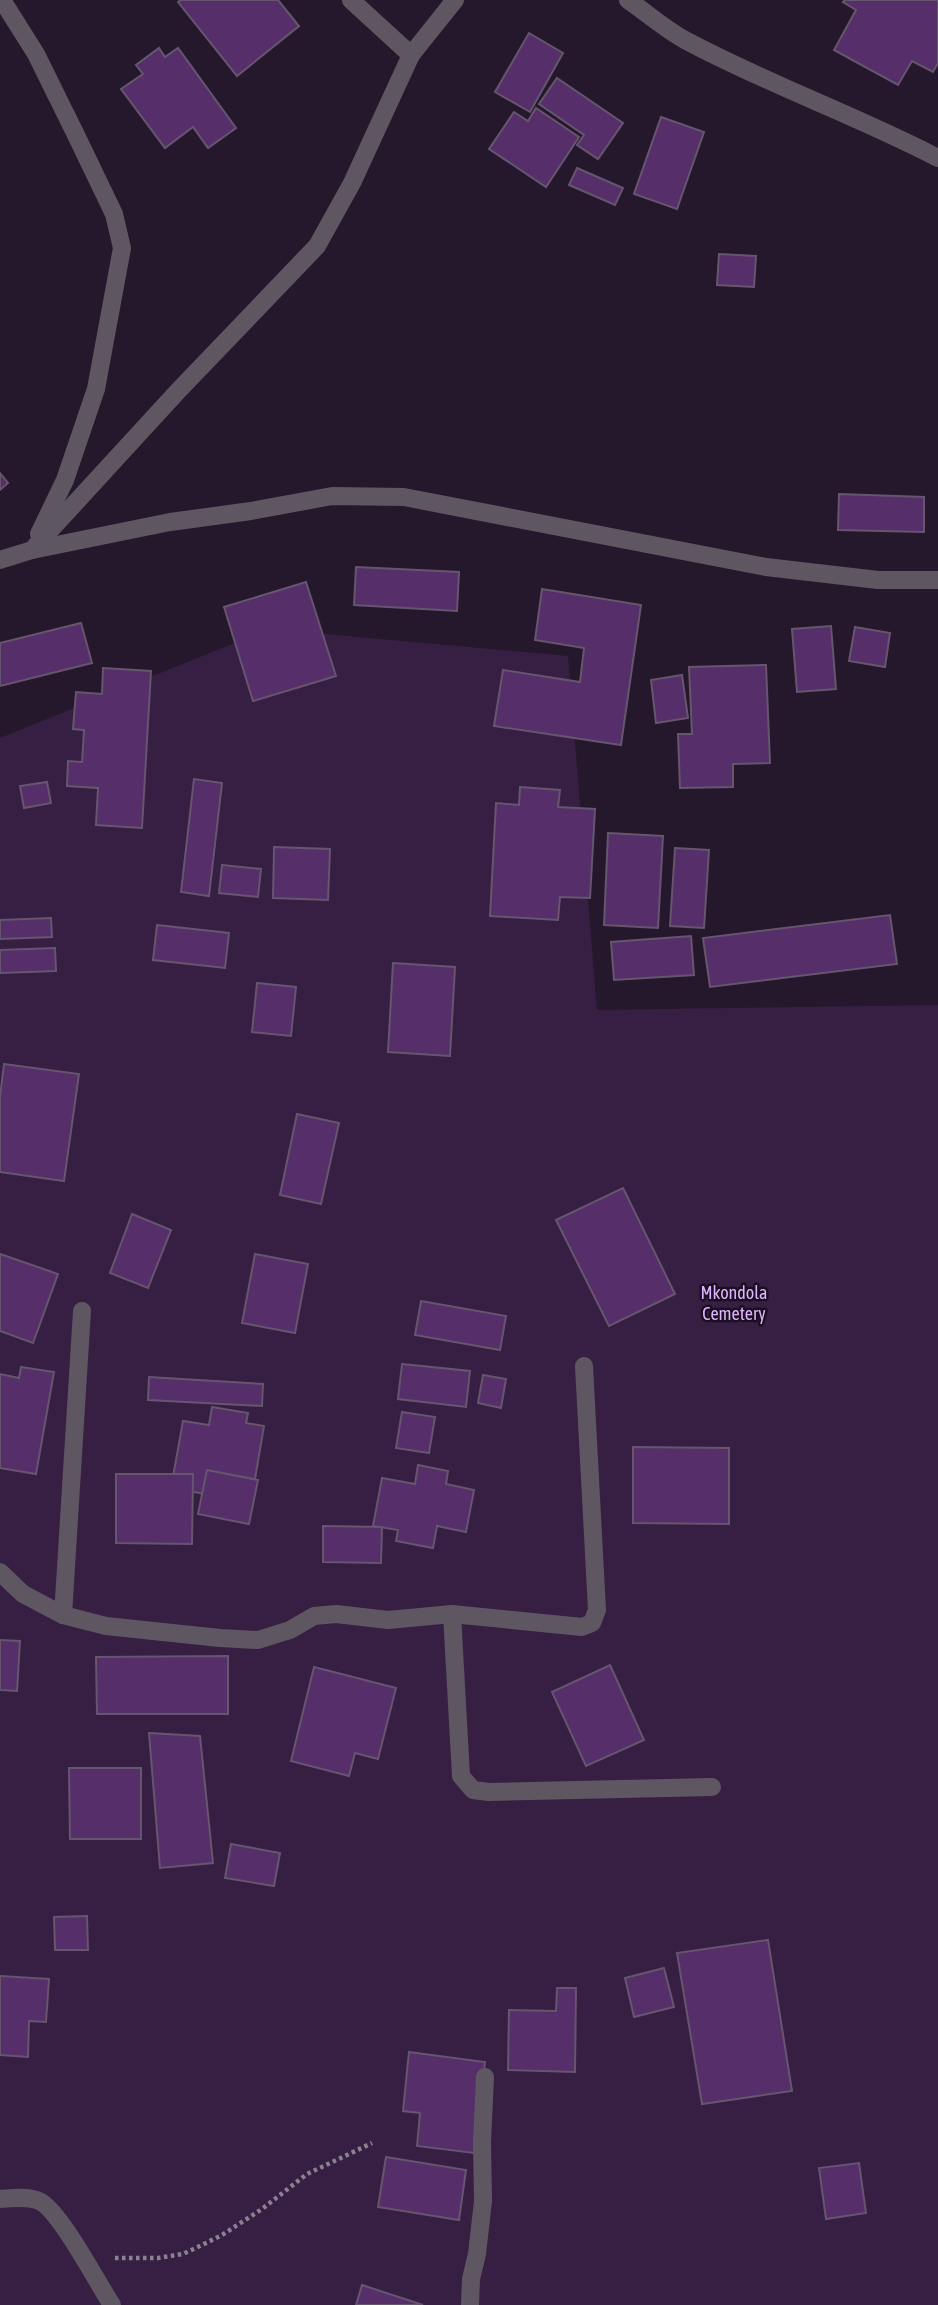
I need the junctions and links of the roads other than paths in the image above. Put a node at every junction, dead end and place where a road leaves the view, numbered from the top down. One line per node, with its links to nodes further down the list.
1 (2, 0): 7 (street)
2 (351, 0): 5 (street)
3 (455, 0): 5 (street)
4 (628, 0): 6 (street)
5 (411, 55): 7 (street)
6 (938, 158)
7 (32, 550): 8 (street); 9 (street)
8 (0, 559)
9 (938, 580)
10 (82, 1311): 14 (street)
11 (584, 1366): 13 (street)
12 (0, 1572): 14 (street)
13 (452, 1614): 14 (street); 15 (street)
14 (63, 1615)
15 (712, 1787)
16 (485, 2077): 19 (street)
17 (0, 2199): 18 (street)
18 (112, 2305)
19 (470, 2305)

